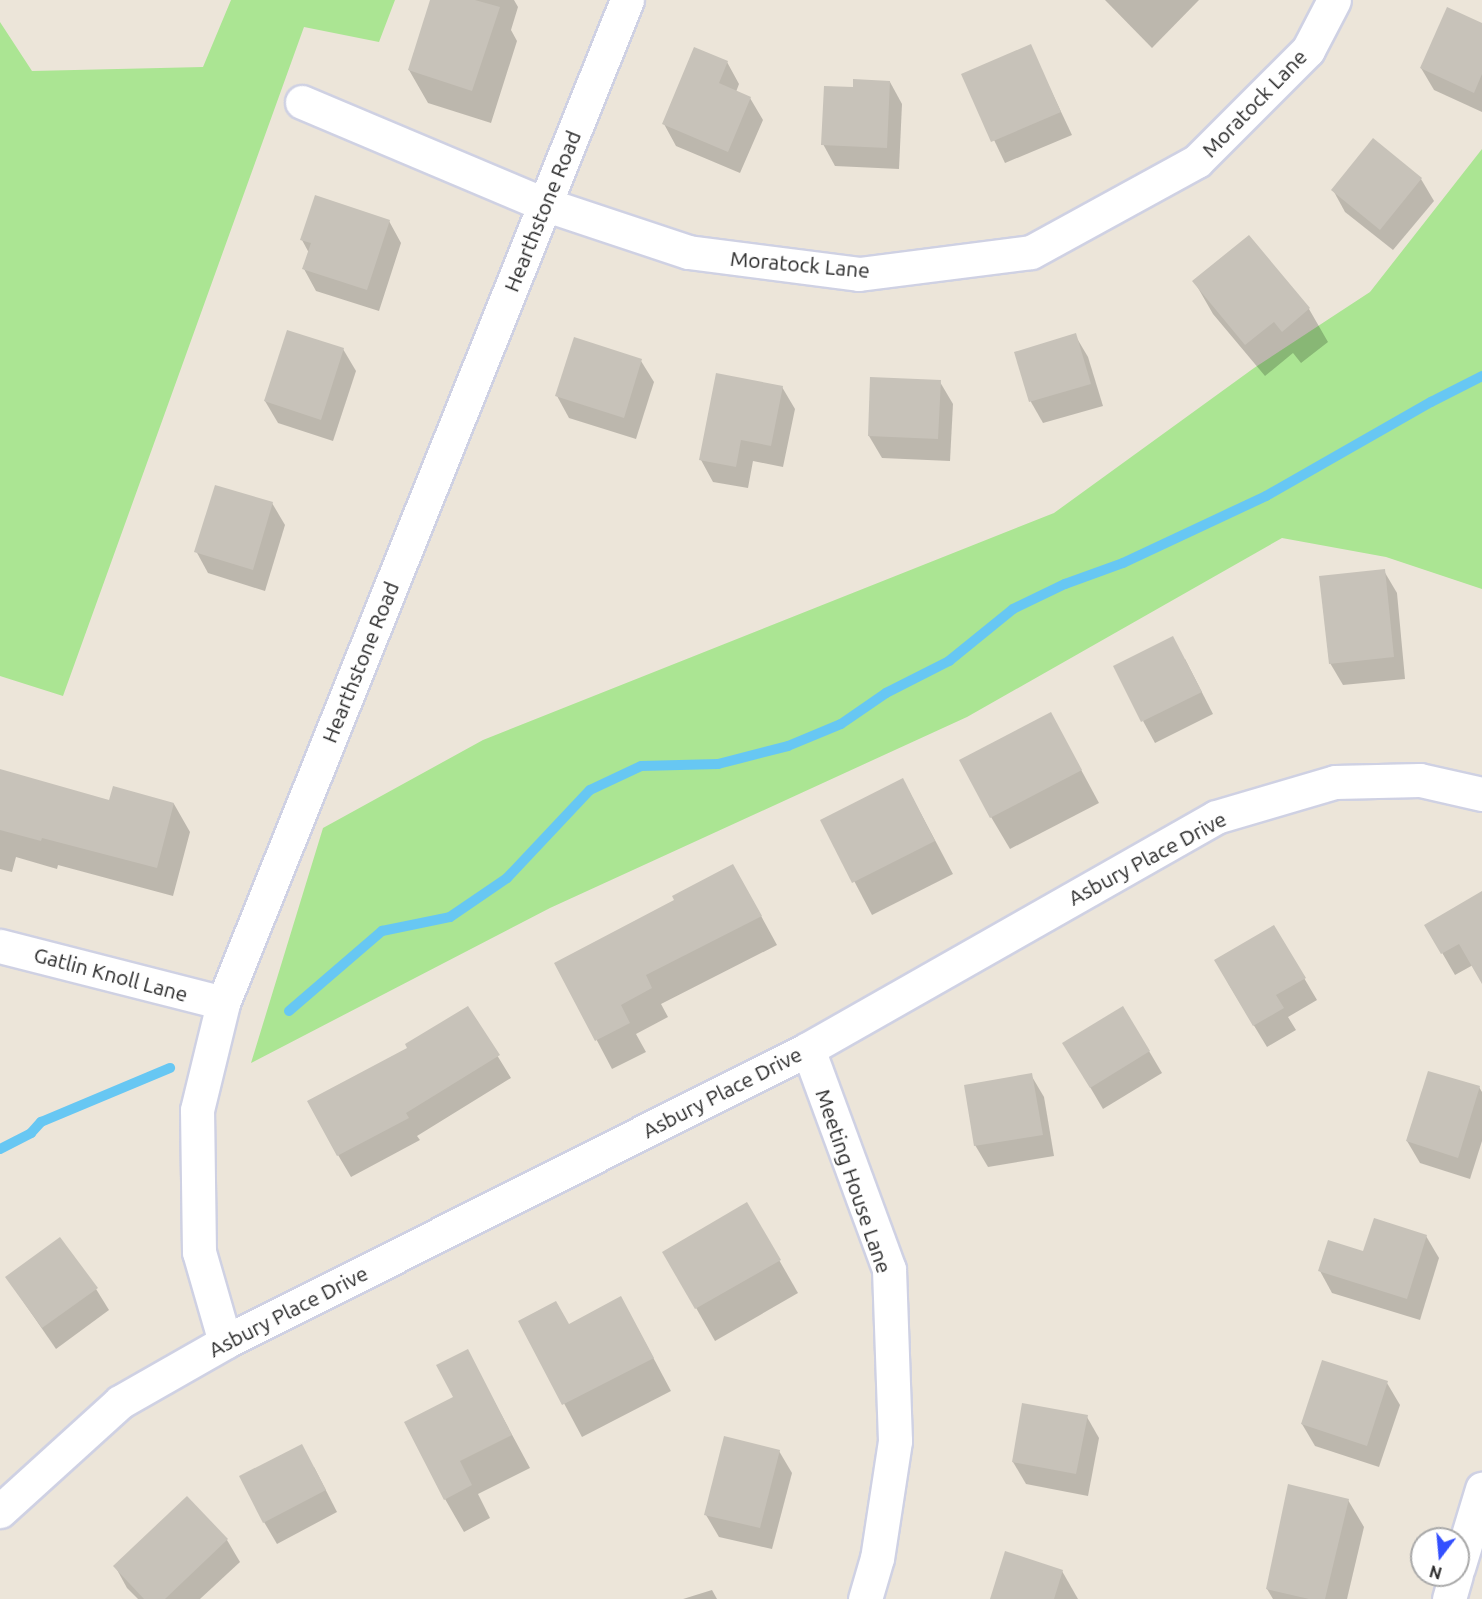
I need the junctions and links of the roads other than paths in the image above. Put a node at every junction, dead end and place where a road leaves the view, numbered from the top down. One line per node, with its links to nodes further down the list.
1 (627, 0): 4 (street, Hearthstone Road)
2 (1334, 0): 4 (street, Moratock Lane)
3 (302, 102): 4 (street, Moratock Lane)
4 (544, 204): 7 (street, Hearthstone Road)
5 (1482, 794): 8 (street, Asbury Place Drive)
6 (0, 946): 7 (street, Gatlin Knoll Lane)
7 (223, 1003): 9 (street, Hearthstone Road)
8 (808, 1049): 9 (street, Asbury Place Drive); 13 (street, Meeting House Lane)
9 (225, 1342): 11 (street, Asbury Place Drive)
10 (1482, 1489): 12 (street)
11 (0, 1511)
12 (1470, 1528)
13 (866, 1599)

